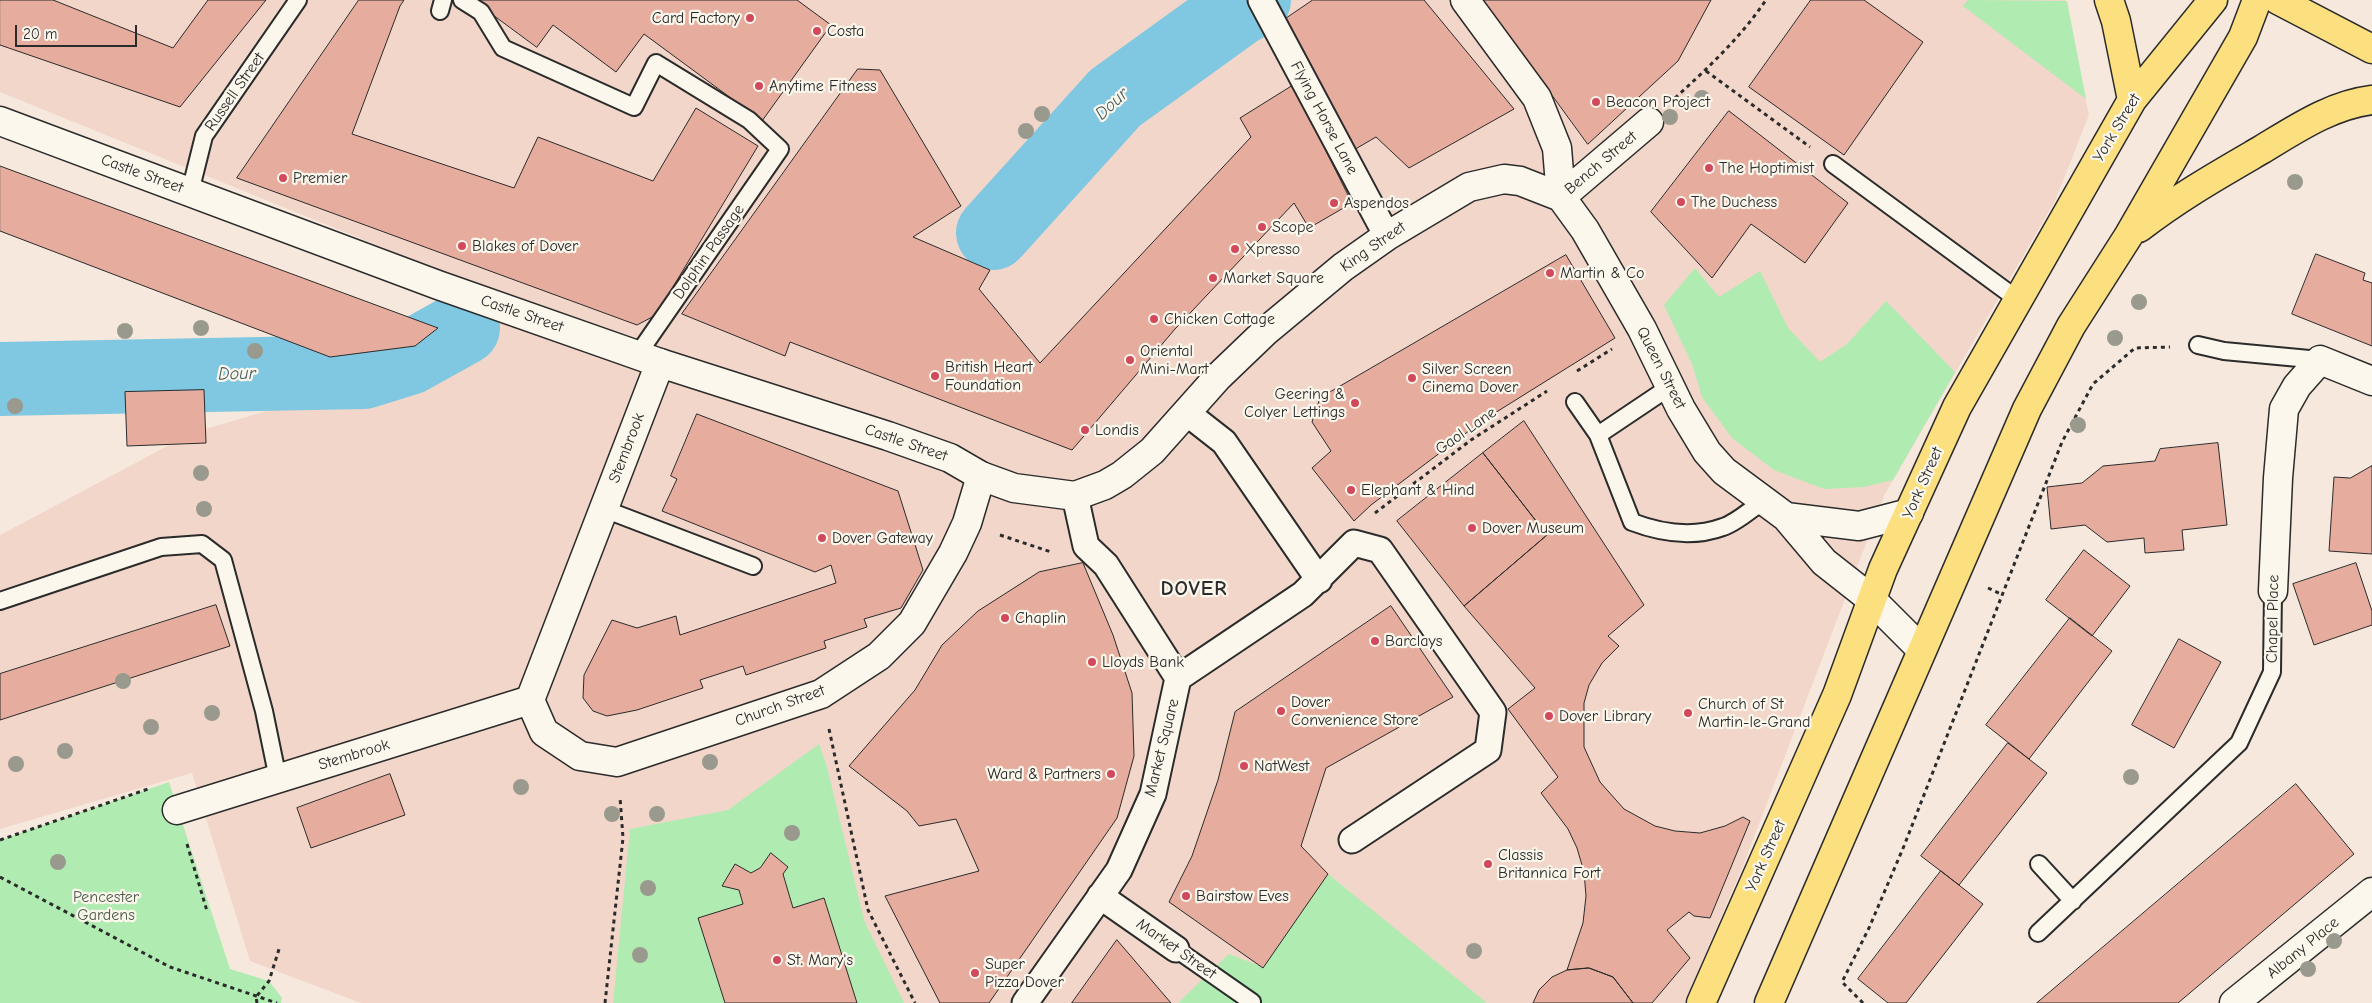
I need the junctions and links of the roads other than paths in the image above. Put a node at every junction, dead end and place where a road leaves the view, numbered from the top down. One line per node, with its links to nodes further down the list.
1 (298, 0): 15 (lane, Russell Street)
2 (462, 0): 21 (lane, Dolphin Passage)
3 (1465, 0): 16 (street)
4 (2109, 0): 10 (main road)
5 (2214, 0): 10 (main road, York Street)
6 (2257, 0): 17 (main road)
7 (2278, 0): 9 (main road)
8 (1264, 5): 18 (street, Flying Horse Lane)
9 (2372, 49)
10 (2132, 100): 19 (main road, York Street)
11 (2372, 100): 17 (main road)
12 (0, 121): 15 (street, Castle Street)
13 (1649, 122): 16 (street, Bench Street)
14 (1833, 164): 19 (lane)
15 (190, 192): 21 (street, Castle Street)
16 (1561, 197): 18 (street, King Street); 24 (street, Queen Street)
17 (2130, 235): 40 (main road)
18 (1387, 236): 26 (street, King Street)
19 (2017, 299): 33 (main road, York Street)
20 (2198, 345): 22 (lane)
21 (649, 359): 28 (street, Castle Street); 32 (street, Stembrook)
22 (2320, 360): 23 (street); 37 (street, Chapel Place)
23 (2372, 381)
24 (1671, 386): 27 (lane); 31 (street, Queen Street)
25 (1575, 402): 27 (lane)
26 (1187, 413): 30 (street, King Street); 36 (street)
27 (1598, 436): 31 (lane)
28 (981, 476): 29 (street, Castle Street); 42 (street, Church Street)
29 (1047, 494): 30 (street, King Street)
30 (1075, 496): 41 (street, Market Square)
31 (1762, 502): 34 (street, Queen Street)
32 (604, 508): 35 (lane); 42 (street, Stembrook)
33 (1910, 513): 34 (street, Queen Street); 38 (main road, York Street)
34 (1786, 517): 38 (street, Queen Street)
35 (753, 566)
36 (1319, 580): 41 (street, Market Square); 45 (street, Market Square)
37 (2273, 591): 49 (lane, Chapel Place)
38 (1871, 599): 40 (street, Queen Street); 54 (main road, York Street)
39 (0, 601): 43 (lane)
40 (1921, 649): 55 (main road)
41 (1178, 678): 48 (street, Market Square)
42 (530, 700): 43 (street, Stembrook)
43 (278, 778): 44 (street, Stembrook)
44 (177, 810)
45 (1352, 840)
46 (2039, 864): 49 (lane)
47 (2372, 892): 56 (street, Albany Place)
48 (1100, 896): 51 (street, Market Street); 53 (street, Market Square)
49 (2073, 900): 50 (lane, Chapel Place)
50 (2038, 933)
51 (1176, 949): 52 (lane, Market Street)
52 (1252, 1002)
53 (1025, 1003)
54 (1701, 1003)
55 (1769, 1003)
56 (2234, 1003)

